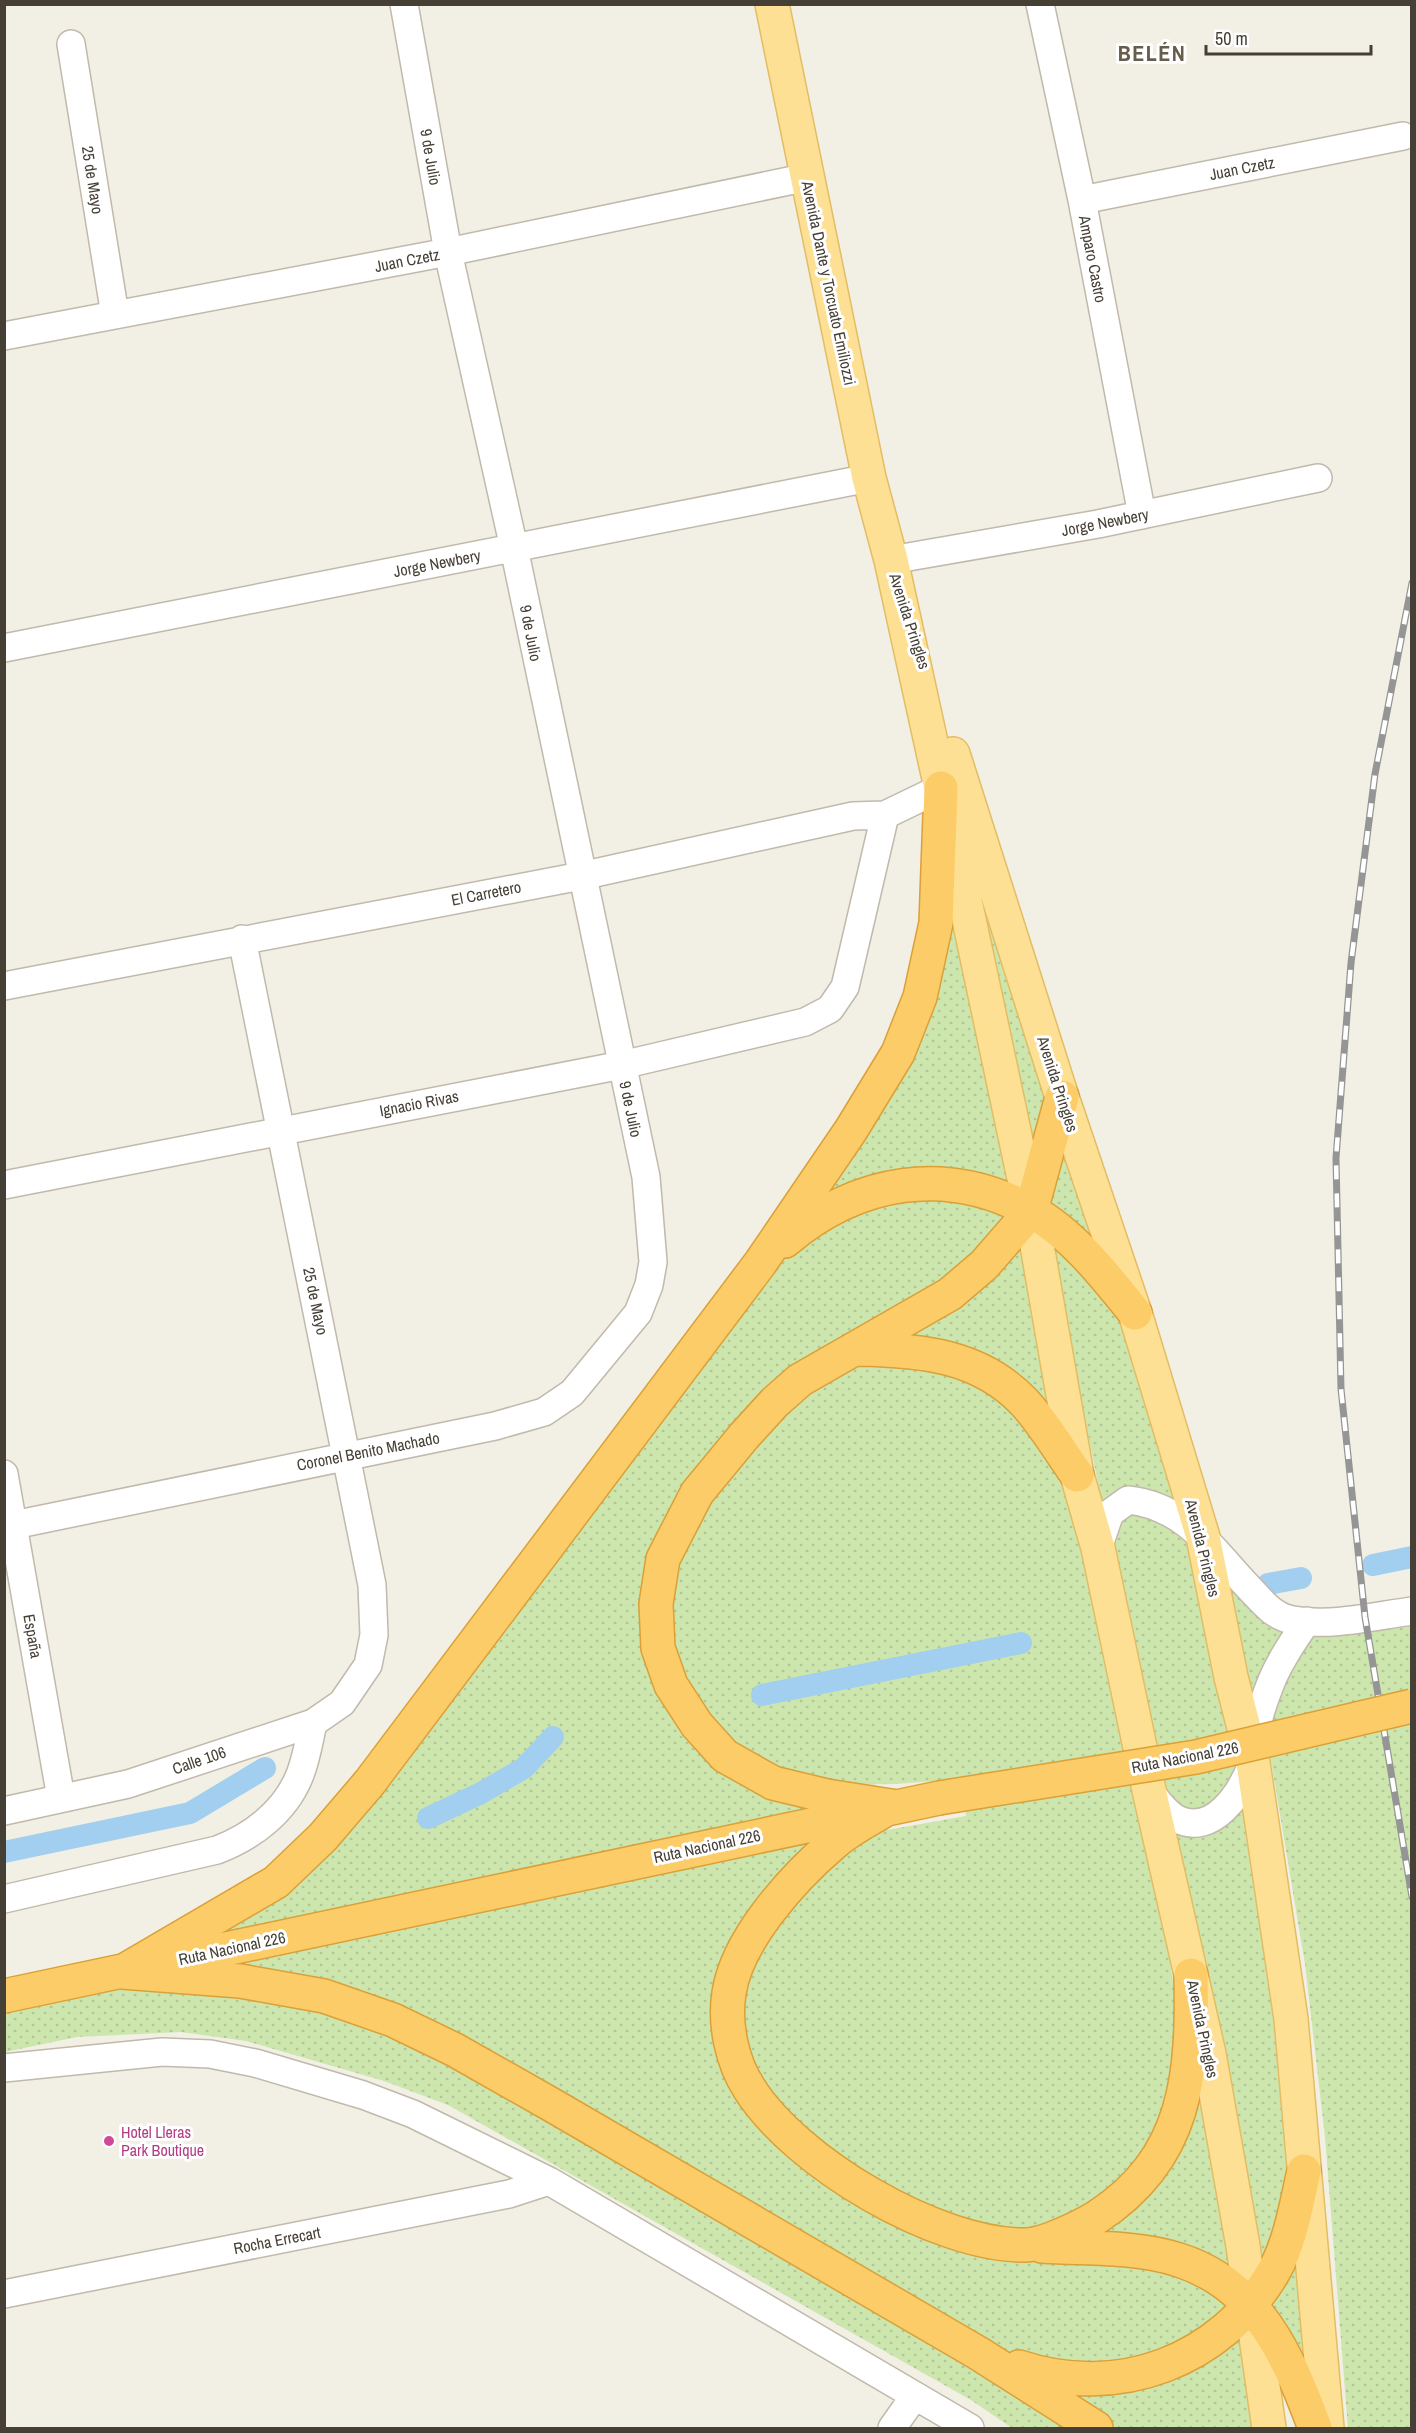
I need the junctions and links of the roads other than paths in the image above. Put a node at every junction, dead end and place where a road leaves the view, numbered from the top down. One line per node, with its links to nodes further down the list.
1 (404, 4): 8 (street, 9 de Julio)
2 (772, 4): 6 (main road, Avenida Dante y Torcuato Emiliozzi)
3 (1040, 4): 7 (street, Amparo Castro)
4 (71, 44): 9 (street, 25 de Mayo)
5 (1403, 136): 7 (street, Juan Czetz)
6 (808, 177): 8 (street, Juan Czetz); 11 (main road, Avenida Dante y Torcuato Emiliozzi)
7 (1082, 200): 13 (street, Amparo Castro)
8 (448, 252): 9 (street, Juan Czetz); 14 (street, 9 de Julio)
9 (116, 315): 10 (street, Juan Czetz)
10 (4, 336)
11 (869, 478): 14 (street, Jorge Newbery); 15 (main road, Avenida Dante y Torcuato Emiliozzi)
12 (1318, 478): 13 (street, Jorge Newbery)
13 (1142, 515): 15 (street, Jorge Newbery)
14 (514, 548): 16 (street, Jorge Newbery); 19 (street, 9 de Julio)
15 (891, 560): 17 (main road, Avenida Pringles)
16 (4, 648)
17 (952, 786): 18 (street, El Carretero); 23 (main road, Avenida Pringles); 26 (main road, Avenida Pringles); 28 (highway)
18 (885, 815): 19 (street, El Carretero); 22 (street, Ignacio Rivas)
19 (580, 876): 20 (street, El Carretero); 22 (street, 9 de Julio)
20 (242, 939): 21 (street, El Carretero); 24 (street, 25 de Mayo)
21 (4, 986)
22 (621, 1065): 24 (street, Ignacio Rivas); 27 (street, 9 de Julio)
23 (1062, 1097): 26 (highway); 29 (main road, Avenida Pringles)
24 (281, 1130): 25 (street, Ignacio Rivas); 31 (street, 25 de Mayo)
25 (4, 1185)
26 (1031, 1211): 28 (highway); 29 (highway); 30 (highway); 33 (main road, Avenida Pringles)
27 (653, 1262): 31 (street, Coronel Benito Machado)
28 (761, 1262): 48 (highway)
29 (1135, 1313): 35 (main road, Avenida Pringles)
30 (858, 1348): 33 (highway); 45 (highway)
31 (347, 1455): 34 (street, Coronel Benito Machado); 39 (street, 25 de Mayo)
32 (4, 1474): 34 (street, España)
33 (1077, 1475): 36 (main road, Avenida Pringles)
34 (10, 1526): 44 (street, España)
35 (1203, 1537): 36 (street); 38 (street); 42 (main road, Avenida Pringles)
36 (1098, 1548): 43 (main road, Avenida Pringles)
37 (1412, 1611): 38 (street)
38 (1307, 1621): 42 (street)
39 (368, 1665): 41 (street, Calle 106)
40 (1412, 1706): 45 (highway, Ruta Nacional 226, bridge)
41 (313, 1723): 44 (street, Calle 106); 47 (street)
42 (1253, 1762): 43 (street); 52 (main road, Avenida Pringles)
43 (1149, 1790): 49 (main road, Avenida Pringles)
44 (60, 1798): 46 (street, Calle 106)
45 (891, 1806): 48 (highway, Ruta Nacional 226); 54 (highway)
46 (4, 1811)
47 (4, 1899)
48 (122, 1972): 50 (highway, Ruta Nacional 226); 57 (highway)
49 (1191, 1975): 54 (highway); 56 (main road, Avenida Pringles)
50 (4, 1996)
51 (4, 2068): 53 (street)
52 (1304, 2171): 56 (highway); 64 (main road, Avenida Pringles)
53 (549, 2181): 55 (street, Rocha Errecart); 58 (street)
54 (1027, 2246): 56 (highway)
55 (4, 2294)
56 (1250, 2302): 57 (highway); 62 (main road, Avenida Pringles); 63 (highway)
57 (978, 2353): 61 (highway)
58 (914, 2397): 59 (street); 60 (street)
59 (892, 2428)
60 (970, 2428)
61 (1096, 2428)
62 (1269, 2428)
63 (1315, 2428)
64 (1327, 2428)

